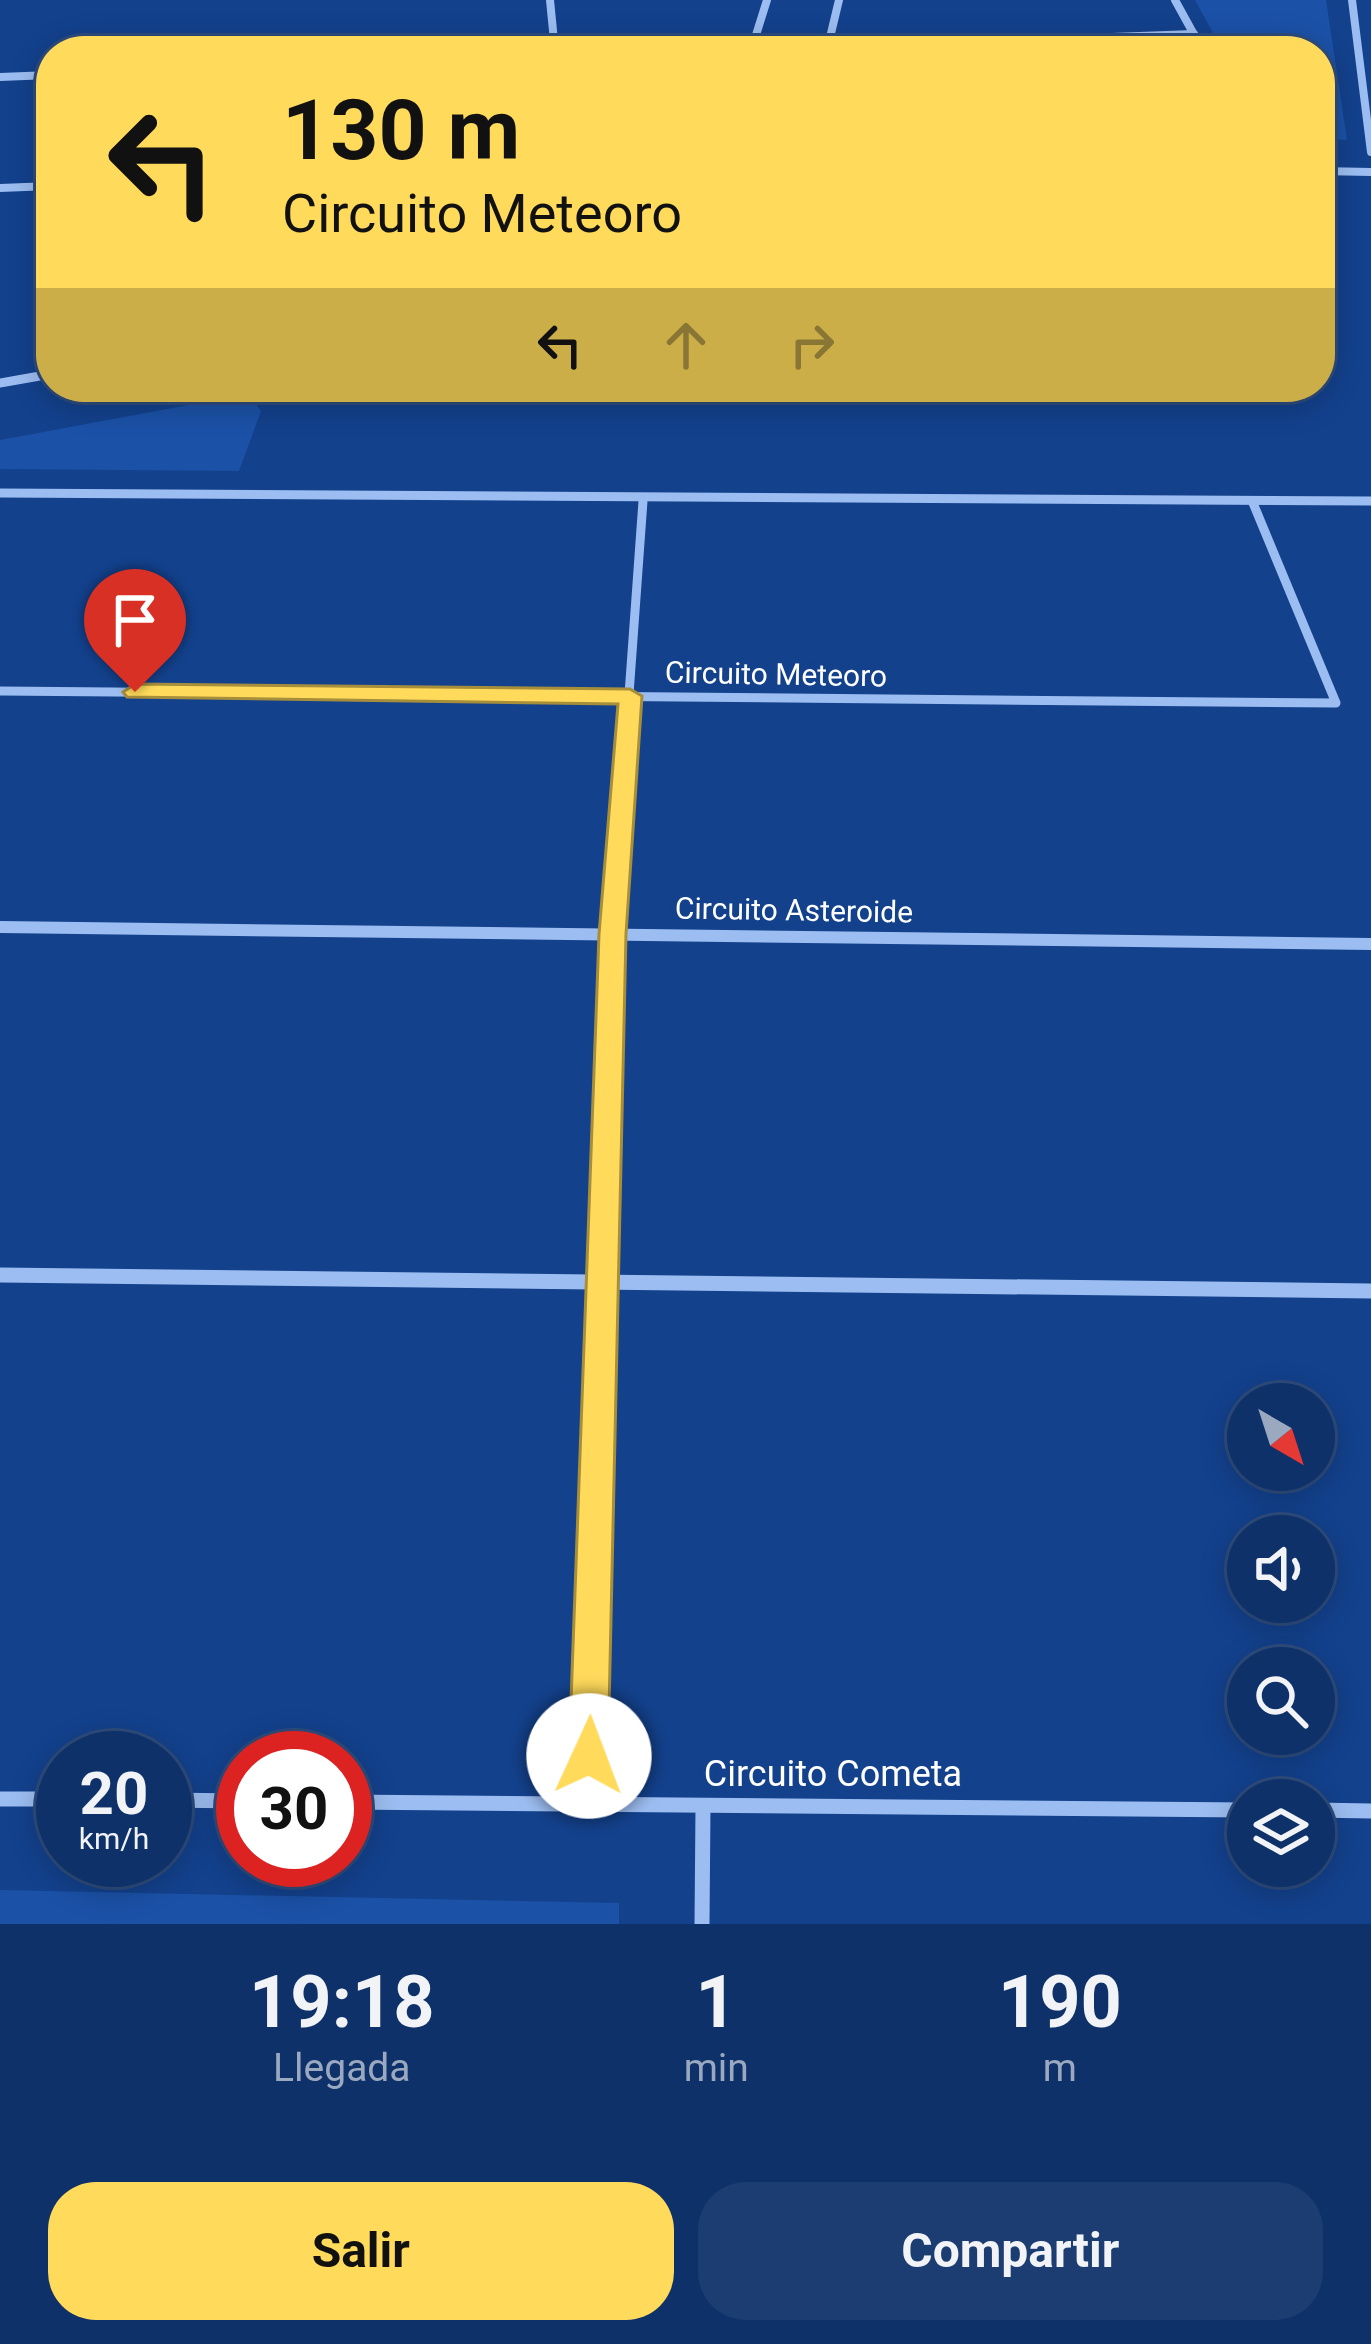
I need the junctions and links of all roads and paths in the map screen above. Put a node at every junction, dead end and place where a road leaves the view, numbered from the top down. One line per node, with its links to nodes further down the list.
1 (550, 0): 7 (street)
2 (767, 0): 8 (street)
3 (839, 0): 9 (street)
4 (1175, 0): 6 (street)
5 (1352, 0): 13 (street)
6 (1194, 34): 10 (street)
7 (554, 36)
8 (756, 36)
9 (830, 36)
10 (1145, 36)
11 (36, 76): 12 (street)
12 (0, 77)
13 (1371, 152)
14 (1335, 171): 15 (street)
15 (1371, 172)
16 (36, 187): 17 (street)
17 (0, 188)
18 (36, 377): 19 (street)
19 (0, 383)
20 (0, 493): 21 (street)
21 (644, 501): 23 (street); 25 (street)
22 (1370, 501): 23 (street)
23 (1253, 503): 25 (street, Circuito Meteoro)
24 (0, 691): 25 (street, Circuito Meteoro)
25 (630, 696): 27 (street)
26 (0, 927): 27 (street, Circuito Asteroide)
27 (612, 934): 28 (street, Circuito Asteroide); 30 (street)
28 (1371, 944)
29 (0, 1275): 30 (street)
30 (602, 1284): 31 (street); 35 (street)
31 (1371, 1291)
32 (0, 1799): 33 (street)
33 (36, 1799)
34 (372, 1802): 35 (street, Circuito Cometa)
35 (587, 1804): 36 (street, Circuito Cometa)
36 (703, 1806): 37 (street, Circuito Cometa); 40 (street)
37 (1227, 1810)
38 (1335, 1810): 39 (street)
39 (1371, 1811)
40 (702, 1924)

